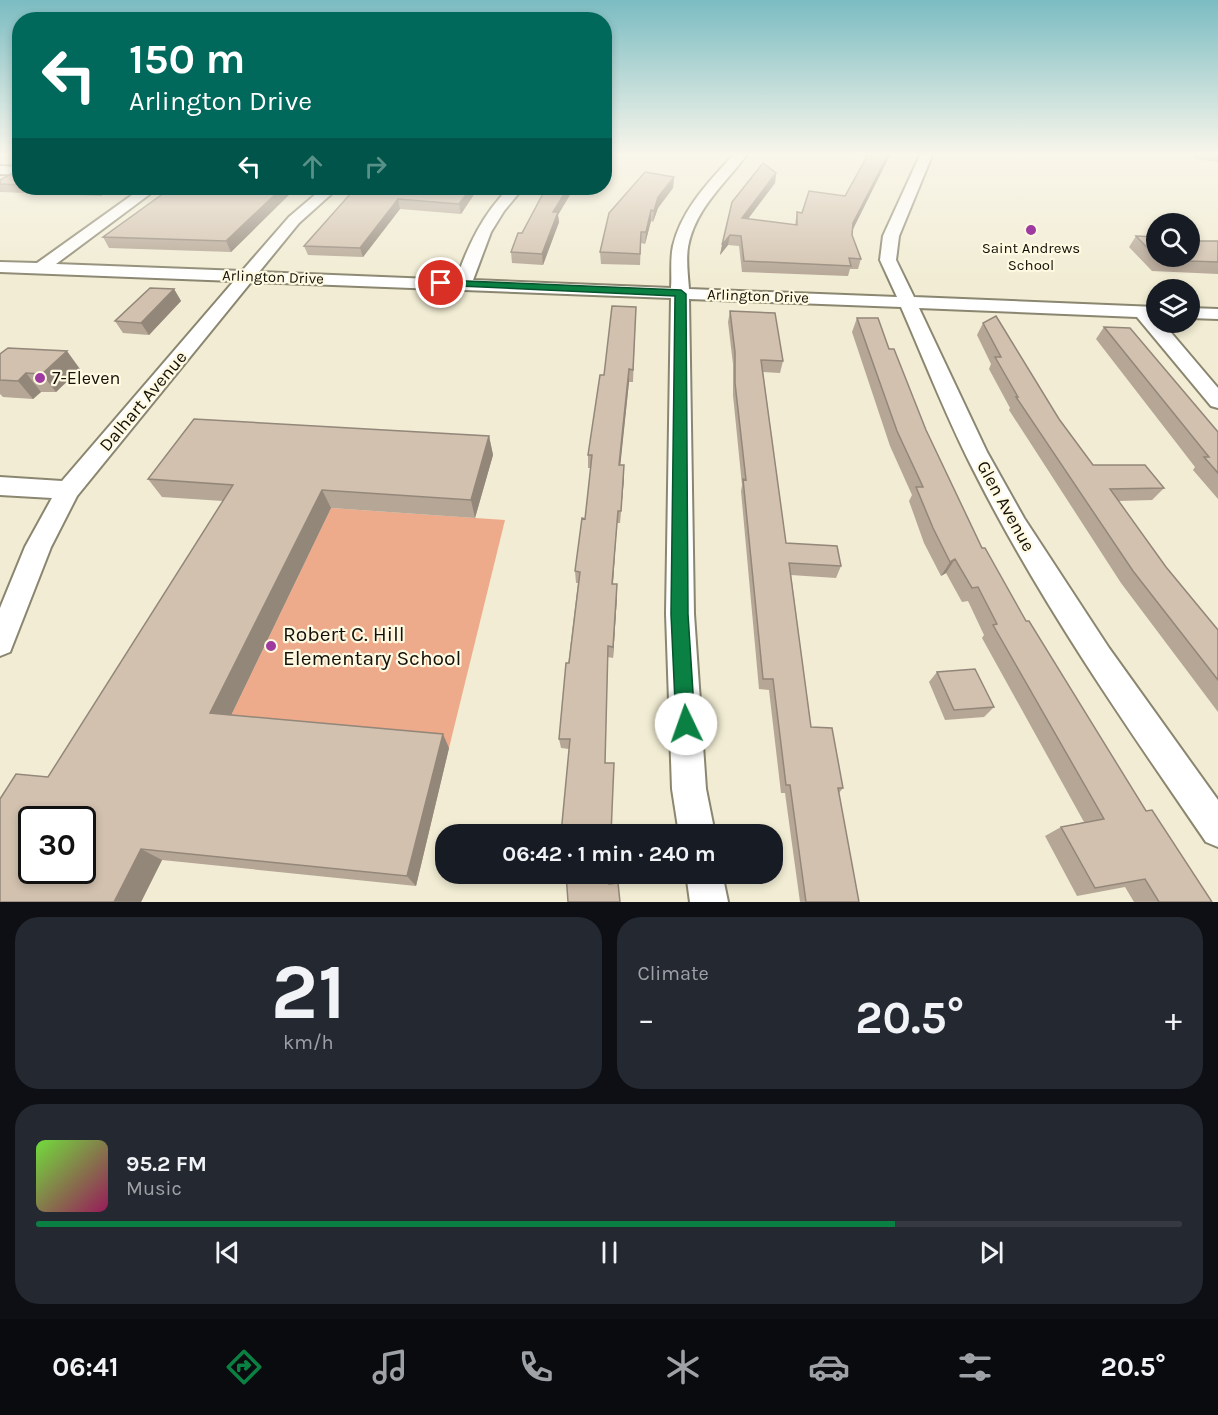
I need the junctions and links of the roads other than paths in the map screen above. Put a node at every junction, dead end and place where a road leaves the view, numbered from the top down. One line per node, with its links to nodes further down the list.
1 (140, 195): 7 (street)
2 (323, 195): 8 (street, Dalhart Avenue)
3 (508, 195): 9 (street)
4 (704, 195): 10 (street)
5 (909, 195): 11 (street, Glen Avenue)
6 (0, 267): 7 (street, Arlington Drive)
7 (41, 268): 8 (street, Arlington Drive)
8 (249, 276): 9 (street, Arlington Drive); 18 (street, Dalhart Avenue)
9 (463, 284): 10 (street, Arlington Drive)
10 (681, 294): 11 (street, Arlington Drive); 20 (street)
11 (908, 301): 12 (street, Arlington Drive); 21 (street, Glen Avenue)
12 (1146, 312)
13 (1200, 313): 14 (street)
14 (1218, 314)
15 (1166, 333): 16 (street)
16 (1218, 401)
17 (0, 486): 18 (street)
18 (68, 490): 19 (street, Dalhart Avenue)
19 (0, 643)
20 (695, 824)
21 (1218, 830)
22 (706, 884): 23 (street)
23 (709, 902)

